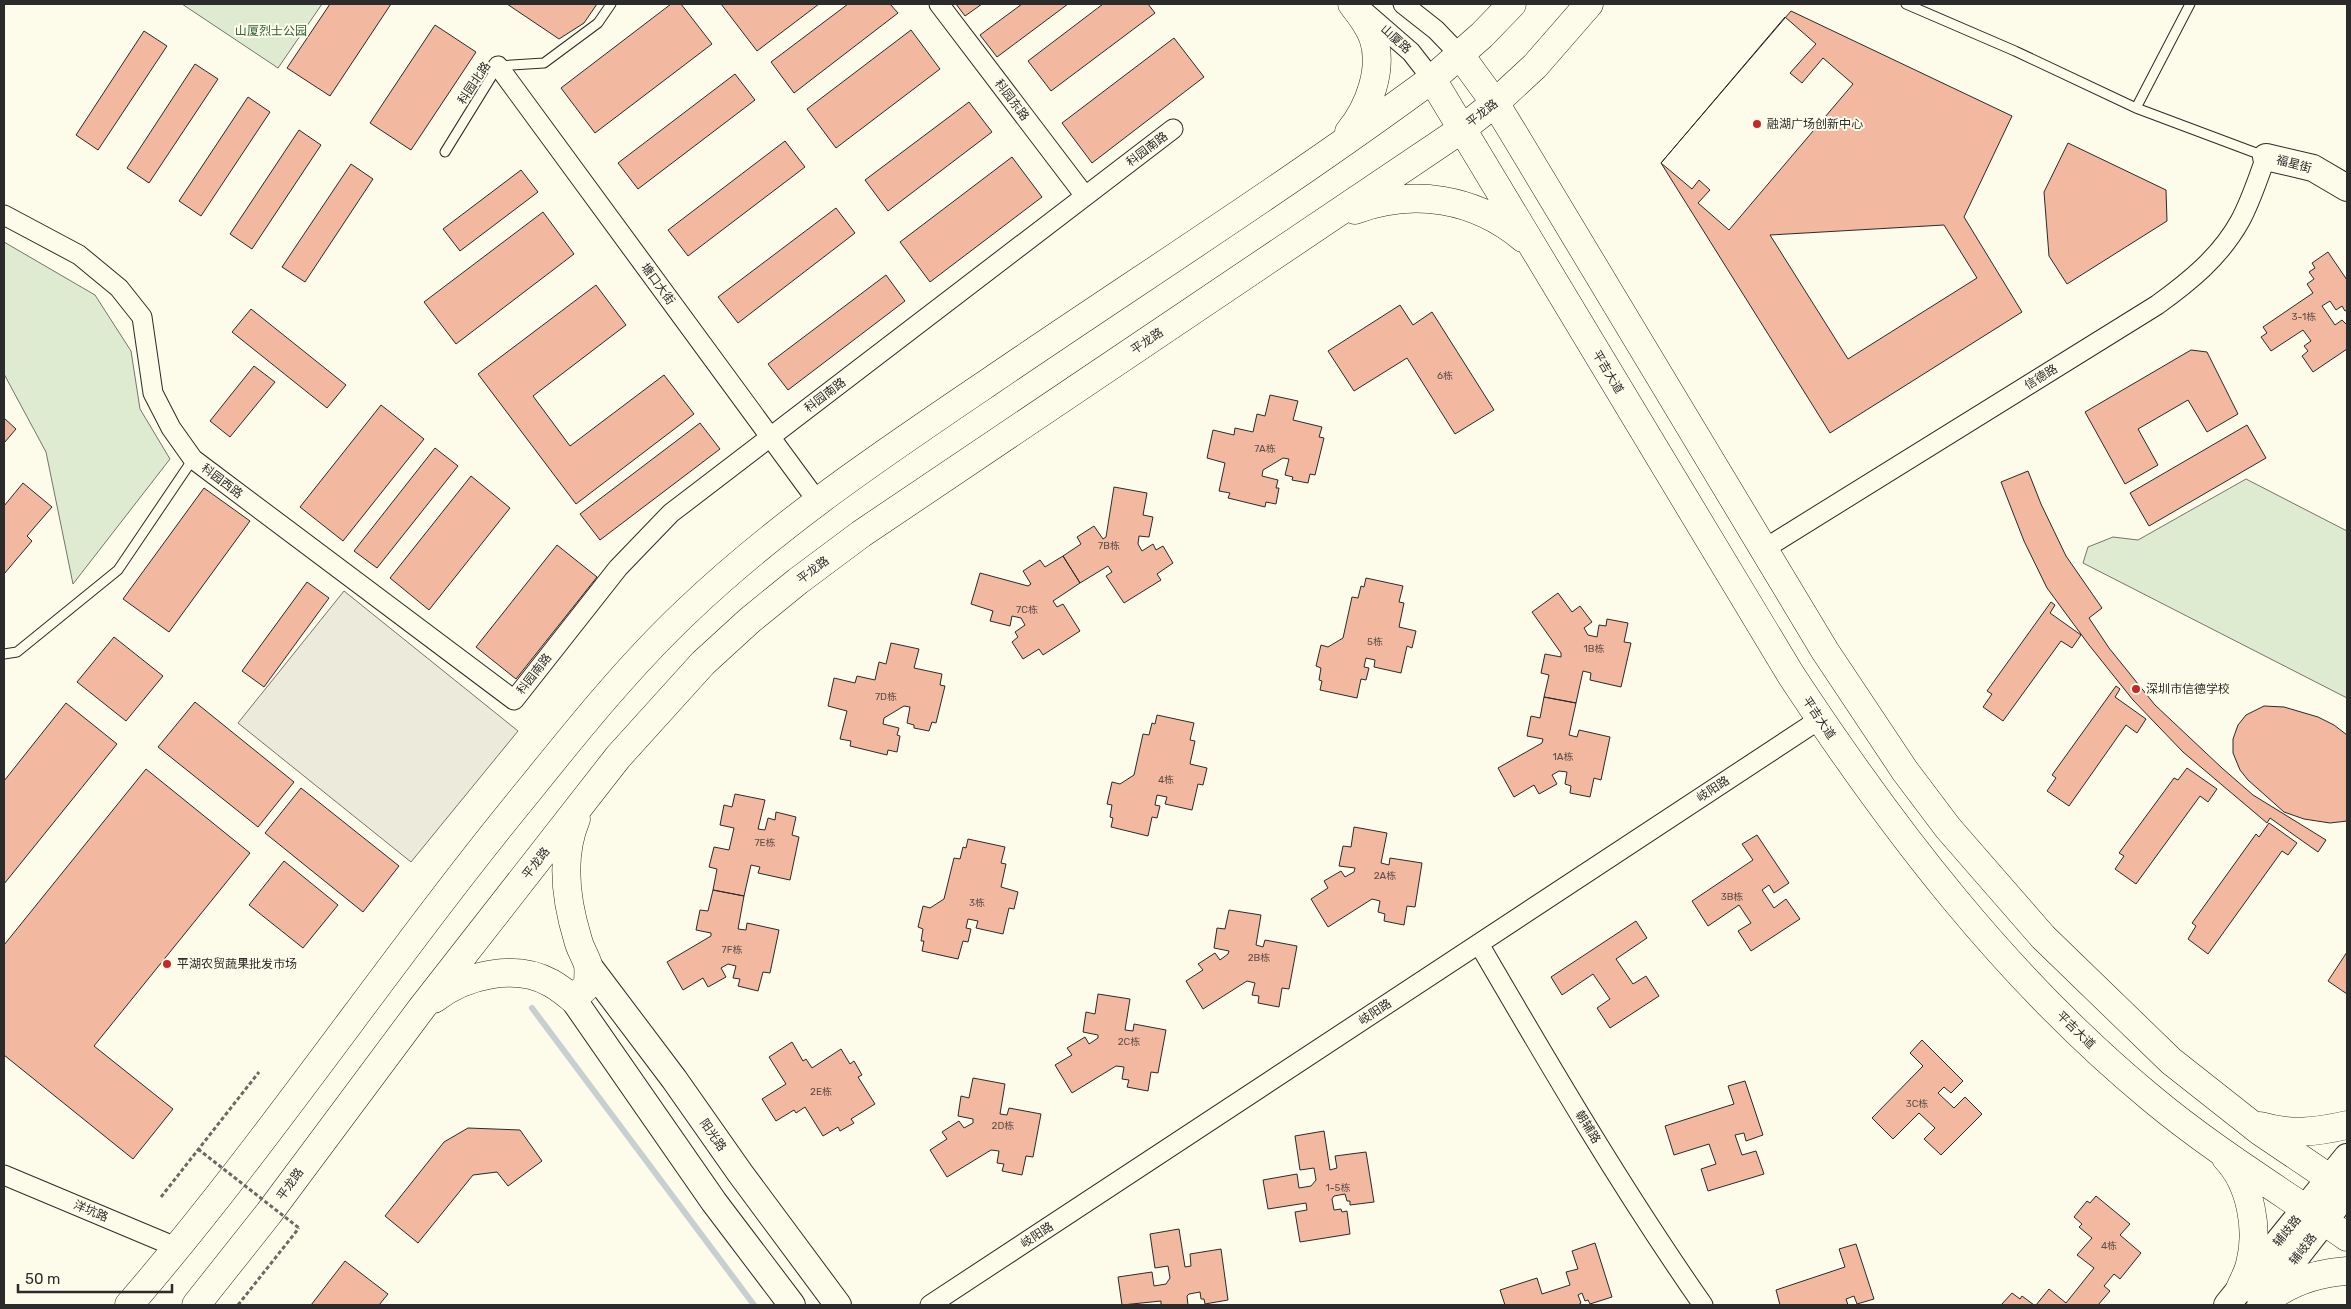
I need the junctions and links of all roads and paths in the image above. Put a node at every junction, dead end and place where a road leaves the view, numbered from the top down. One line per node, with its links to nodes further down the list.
1 (611, 4): 10 (lane, 科园北路)
2 (939, 4): 20 (street, 科园东路)
3 (1353, 4): 11 (street, 山厦路); 16 (main road)
4 (1403, 4): 9 (street)
5 (1512, 4): 9 (main road)
6 (1589, 4): 12 (main road, 平龙路)
7 (1906, 4): 13 (lane)
8 (2190, 4): 13 (lane)
9 (1460, 55): 11 (main road); 12 (main road)
10 (498, 66): 17 (lane, 科园北路); 24 (street, 塘口大街)
11 (1432, 79): 15 (main road, 平吉大道); 16 (main road)
12 (1495, 103): 15 (main road, 平龙路); 27 (main road)
13 (2136, 108): 18 (lane)
14 (1173, 129): 20 (street, 科园南路)
15 (1462, 129): 22 (main road, 平龙路); 23 (main road, 平吉大道)
16 (1336, 146): 26 (main road)
17 (445, 152)
18 (2266, 157): 19 (street, 福星街); 27 (street, 信德路)
19 (2347, 188)
20 (1085, 196): 24 (street, 科园南路)
21 (4, 214): 25 (street, 科园西路)
22 (1330, 219): 23 (main road); 31 (main road, 平龙路)
23 (1537, 254): 30 (main road, 平吉大道)
24 (770, 437): 26 (street, 塘口大街); 29 (street, 科园南路)
25 (192, 459): 28 (lane); 29 (street, 科园西路)
26 (818, 502): 47 (main road)
27 (1764, 549): 37 (main road)
28 (4, 654)
29 (514, 700)
30 (1820, 719): 32 (street, 岐阳路); 39 (main road, 平吉大道)
31 (587, 797): 33 (main road); 35 (main road, 平龙路)
32 (1479, 944): 55 (street, 岐阳路); 56 (street, 朝辅路)
33 (588, 965): 34 (main road); 54 (street, 阳光路)
34 (573, 999): 35 (main road); 53 (street)
35 (421, 1009): 51 (main road, 平龙路)
36 (259, 1072): 40 (path)
37 (2241, 1117): 38 (main road); 43 (main road)
38 (2347, 1124)
39 (2217, 1148): 45 (main road, 平吉大道); 49 (main road)
40 (198, 1149): 44 (path); 52 (path, bridge)
41 (2347, 1157): 43 (street, 辅歧路)
42 (4, 1175): 47 (street, 洋坑路)
43 (2342, 1187): 45 (street, 辅歧路)
44 (161, 1197)
45 (2315, 1215): 46 (main road, 平吉大道); 49 (street, 辅歧路)
46 (2347, 1237)
47 (178, 1248): 50 (main road)
48 (2347, 1271): 49 (main road)
49 (2247, 1301)
50 (129, 1305)
51 (196, 1305)
52 (238, 1305)
53 (792, 1305)
54 (838, 1305)
55 (930, 1305)
56 (1704, 1305)

